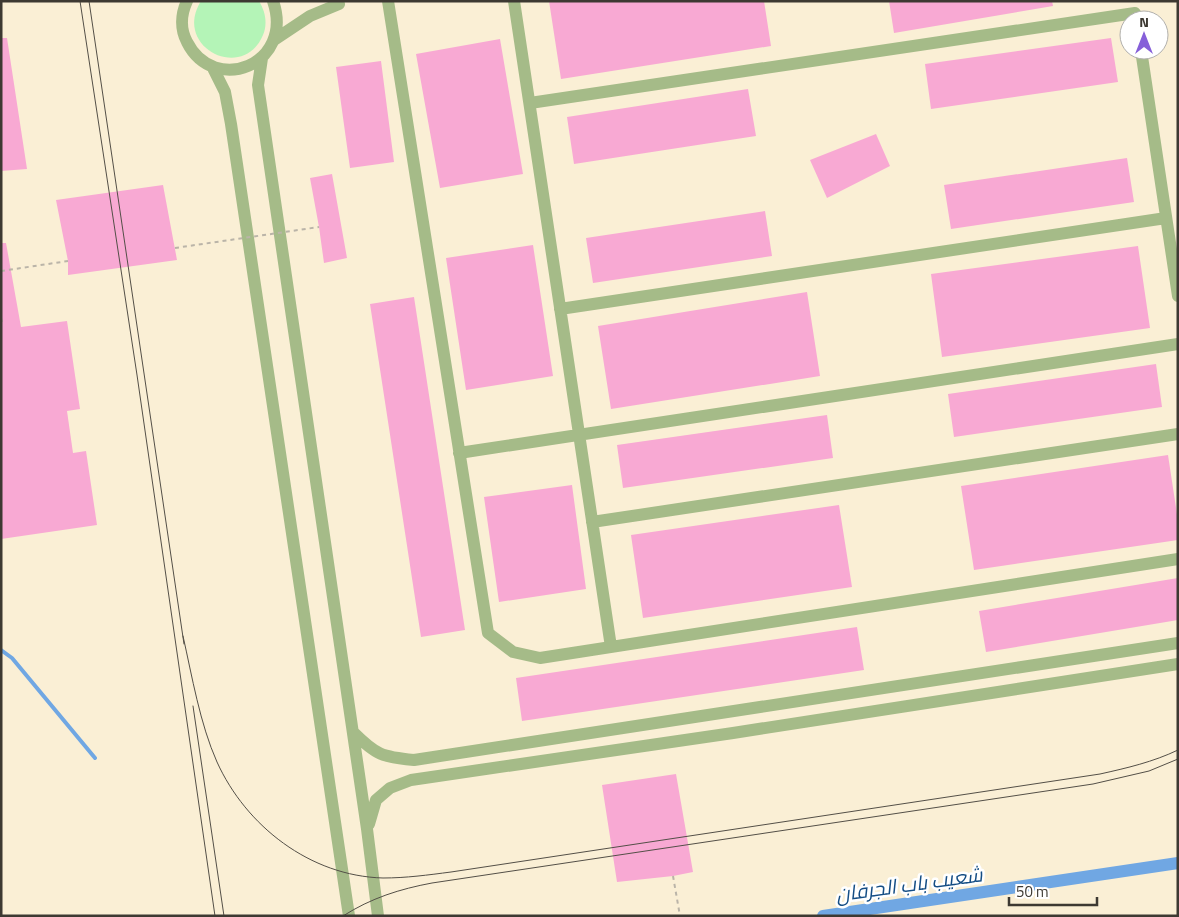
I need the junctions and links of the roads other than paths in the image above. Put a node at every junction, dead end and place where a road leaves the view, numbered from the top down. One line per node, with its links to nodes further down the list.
1 (187, 1): 10 (street)
2 (273, 1): 7 (street)
3 (325, 1): 7 (street)
4 (388, 1): 18 (street)
5 (514, 1): 11 (street)
6 (1119, 14): 11 (street)
7 (274, 40): 8 (street)
8 (262, 58): 10 (street); 24 (street)
9 (1142, 60): 12 (street)
10 (212, 66): 26 (street)
11 (530, 103): 14 (street)
12 (1166, 218): 13 (street); 14 (street)
13 (1178, 296)
14 (560, 310): 17 (street)
15 (1178, 344): 17 (street)
16 (1178, 434): 19 (street)
17 (579, 435): 18 (street); 19 (street)
18 (459, 453): 22 (street)
19 (592, 522): 22 (street)
20 (1178, 559): 22 (street)
21 (1178, 643): 24 (street)
22 (611, 648)
23 (1178, 664): 25 (street)
24 (352, 732): 25 (street)
25 (367, 829): 27 (street)
26 (349, 916)
27 (378, 916)

